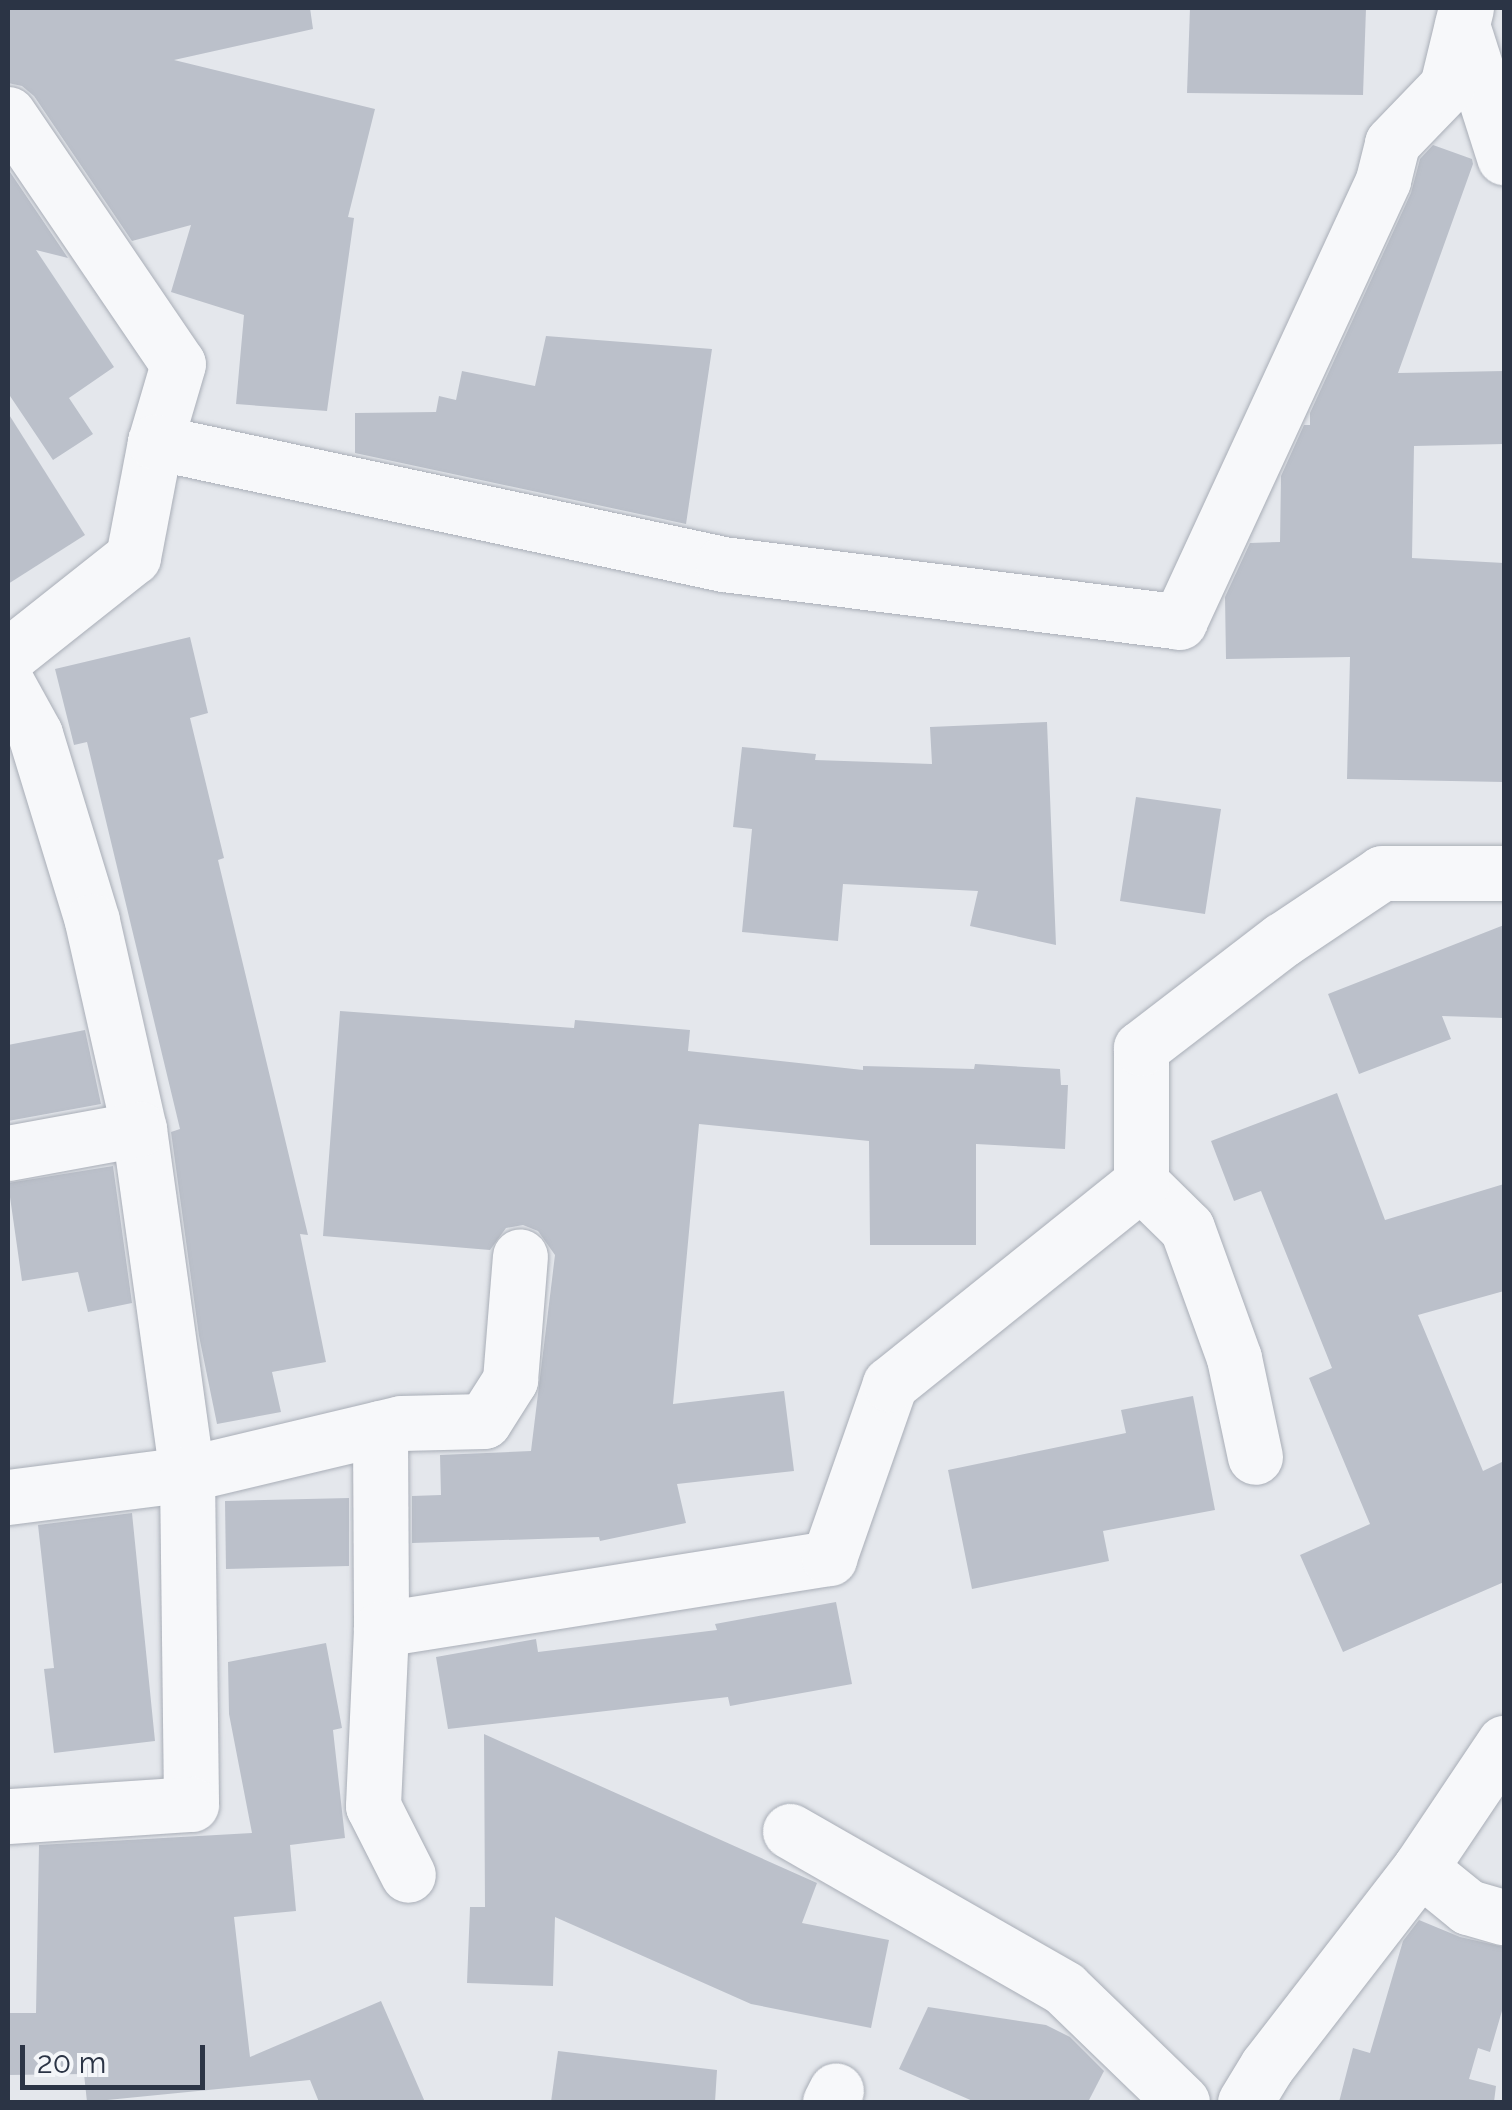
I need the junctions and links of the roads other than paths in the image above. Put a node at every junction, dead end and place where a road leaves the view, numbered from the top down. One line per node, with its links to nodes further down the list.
1 (1478, 15): 3 (street); 4 (street)
2 (8, 114): 4 (street)
3 (1504, 156)
4 (156, 442): 5 (street)
5 (8, 656)
6 (8, 685): 8 (street)
7 (1504, 874): 10 (street)
8 (139, 1129): 9 (street); 14 (street)
9 (8, 1154)
10 (1141, 1182): 13 (street); 16 (street)
11 (520, 1256): 12 (street)
12 (380, 1428): 14 (street); 16 (street)
13 (1255, 1457)
14 (186, 1474): 15 (street); 18 (street)
15 (8, 1497)
16 (381, 1629): 21 (street)
17 (1504, 1744): 20 (street)
18 (8, 1816)
19 (790, 1831): 23 (street)
20 (1420, 1868): 22 (street); 24 (street)
21 (408, 1876)
22 (1504, 1917)
23 (1182, 2102)
24 (1245, 2102)

